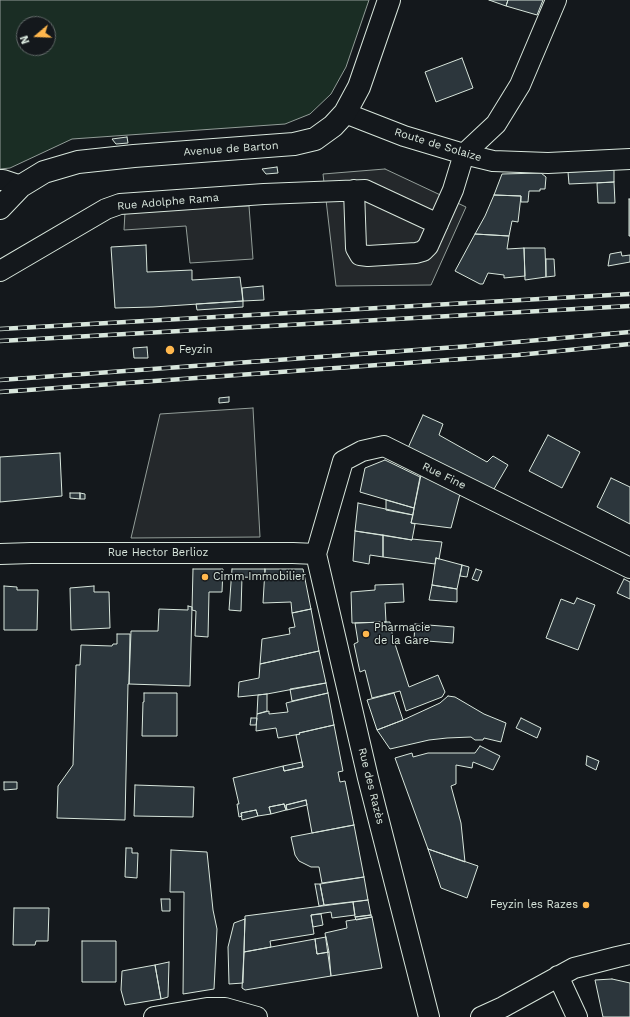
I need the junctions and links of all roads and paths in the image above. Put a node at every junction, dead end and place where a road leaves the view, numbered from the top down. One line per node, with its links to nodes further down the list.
1 (388, 0): 3 (street, Avenue de Barton)
2 (556, 0): 4 (street)
3 (345, 113): 4 (street, Route de Solaize); 7 (street, Avenue de Barton)
4 (464, 154): 5 (street, Route de Solaize); 10 (street)
5 (630, 158)
6 (0, 180): 7 (street)
7 (21, 186): 9 (street, Avenue de Barton)
8 (354, 190): 10 (street, Rue Adolphe Rama); 10 (street); 11 (street, Rue Adolphe Rama)
9 (0, 208)
10 (438, 224)
11 (0, 271)
12 (0, 554): 13 (street, Rue Hector Berlioz)
13 (316, 554): 14 (street, Rue Fine); 19 (street, Rue des Razès)
14 (630, 568)
15 (630, 954): 16 (street)
16 (558, 976): 20 (street); 21 (street)
17 (154, 1017): 18 (street)
18 (257, 1017)
19 (429, 1017)
20 (481, 1017)
21 (577, 1017)

